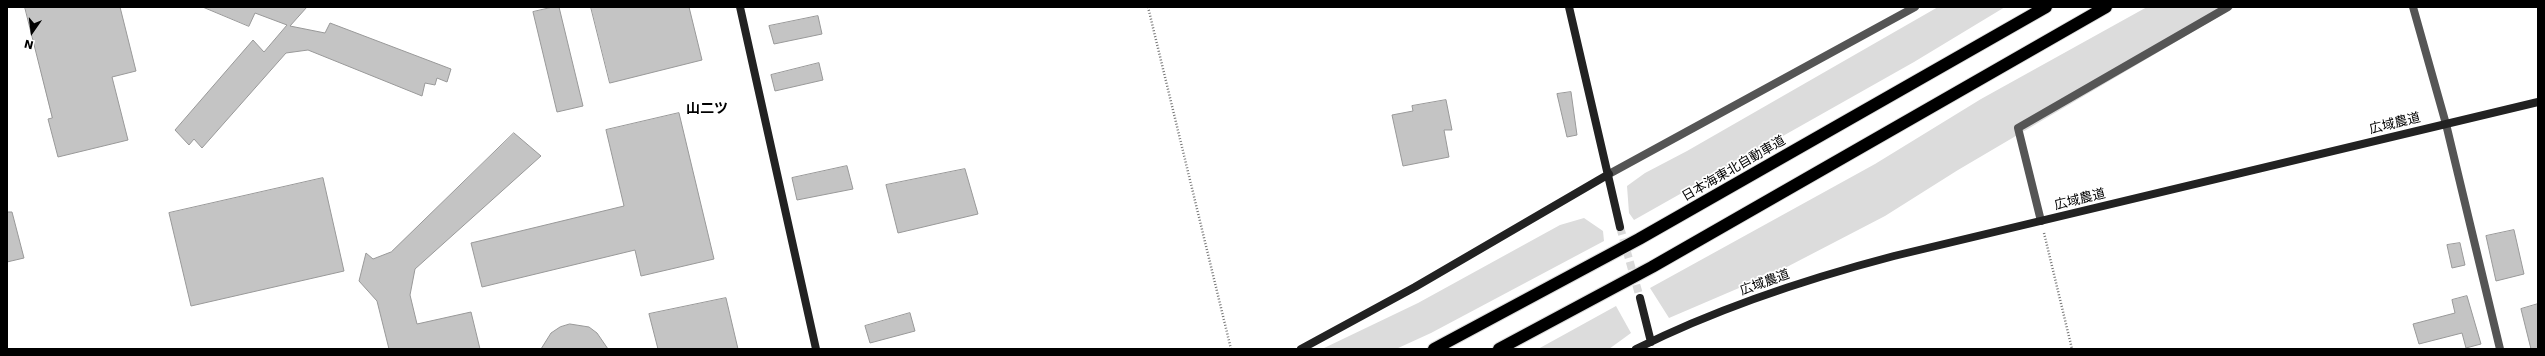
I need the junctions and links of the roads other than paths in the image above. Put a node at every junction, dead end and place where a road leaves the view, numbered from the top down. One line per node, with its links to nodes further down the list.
1 (740, 7): 15 (street)
2 (1569, 7): 10 (street)
3 (1914, 7): 10 (street)
4 (2046, 7): 17 (highway, 日本海東北自動車道)
5 (2106, 7): 18 (highway)
6 (2228, 7): 11 (street)
7 (2413, 7): 9 (street)
8 (2538, 102): 9 (street, 広域農道)
9 (2446, 124): 11 (street, 広域農道); 20 (street)
10 (1609, 174): 12 (street); 16 (street)
11 (2041, 221): 14 (street, 広域農道)
12 (1620, 226)
13 (1640, 298): 14 (street)
14 (1652, 345): 19 (street, 広域農道)
15 (816, 349)
16 (1301, 349)
17 (1434, 349)
18 (1499, 349)
19 (1636, 349)
20 (2500, 349)

